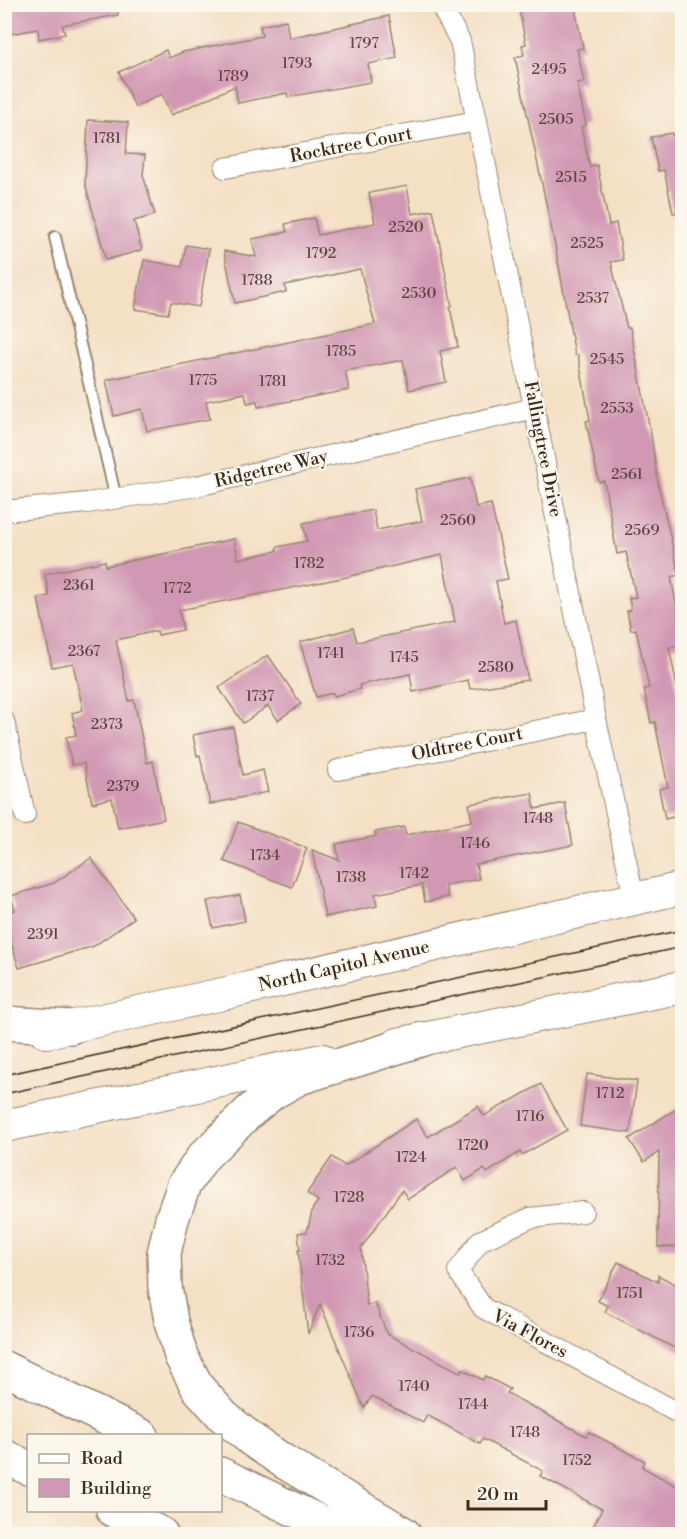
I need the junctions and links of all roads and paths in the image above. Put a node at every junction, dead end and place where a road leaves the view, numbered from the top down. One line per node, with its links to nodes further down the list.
1 (441, 4): 2 (street, Fallingtree Drive)
2 (477, 121): 3 (street, Rocktree Court); 5 (street, Fallingtree Drive)
3 (225, 168)
4 (55, 237): 6 (lane)
5 (535, 408): 6 (street, Ridgetree Way); 8 (street, Fallingtree Drive)
6 (116, 499): 7 (street, Ridgetree Way)
7 (4, 511)
8 (596, 719): 10 (street, Oldtree Court); 13 (street, Fallingtree Drive)
9 (4, 722): 11 (street)
10 (338, 770)
11 (25, 815)
12 (682, 888): 13 (main road, North Capitol Avenue)
13 (634, 898): 16 (main road, North Capitol Avenue)
14 (682, 987): 18 (main road)
15 (4, 1023): 16 (highway)
16 (71, 1027): 17 (main road, North Capitol Avenue)
17 (4, 1039)
18 (423, 1039): 19 (main road); 30 (highway)
19 (4, 1126)
20 (584, 1212): 22 (street, Via Flores)
21 (4, 1368): 23 (highway)
22 (682, 1415)
23 (138, 1434)
24 (4, 1456): 25 (highway)
25 (27, 1468)
26 (222, 1475): 29 (highway)
27 (117, 1512): 28 (highway)
28 (161, 1534)
29 (345, 1534)
30 (404, 1534)

